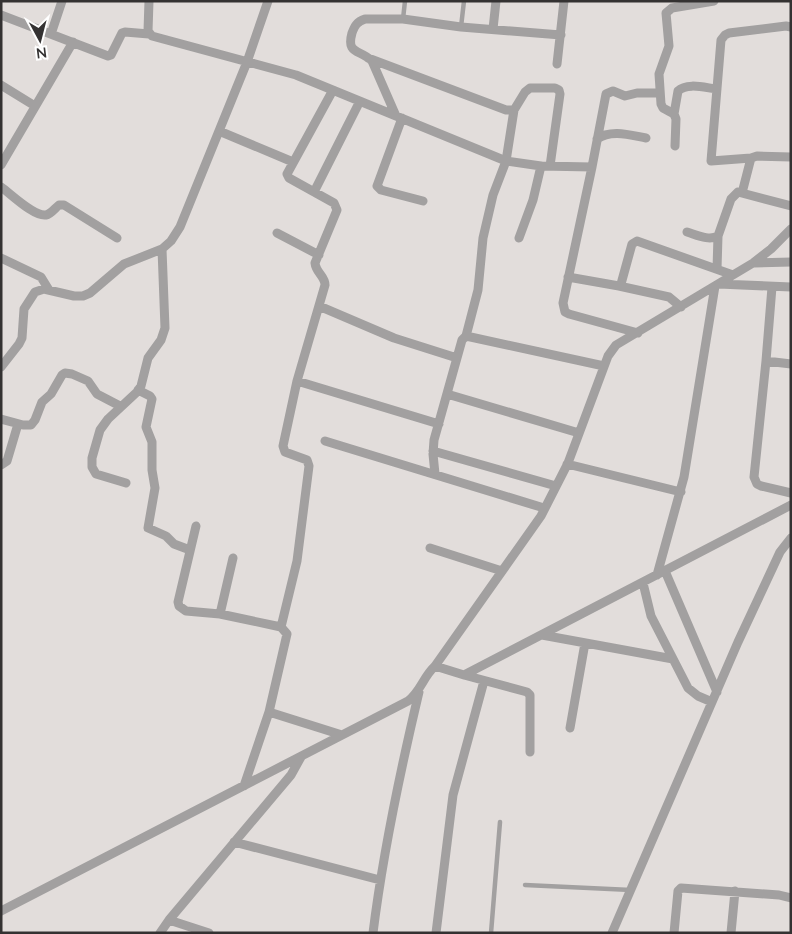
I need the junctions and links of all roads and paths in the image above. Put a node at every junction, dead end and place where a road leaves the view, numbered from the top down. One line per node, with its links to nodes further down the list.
1 (62, 1): 14 (street)
2 (149, 1): 15 (street)
3 (268, 1): 19 (street)
4 (405, 1): 10 (lane)
5 (464, 1): 11 (lane)
6 (496, 1): 13 (street)
7 (564, 1): 16 (street)
8 (714, 1): 24 (street)
9 (1, 15): 14 (street)
10 (403, 20): 11 (street); 18 (street)
11 (461, 27): 13 (street)
12 (791, 27): 22 (street)
13 (493, 29): 16 (street)
14 (51, 34): 17 (street)
15 (149, 34): 17 (street); 19 (street)
16 (561, 35): 20 (street)
17 (73, 42): 26 (street)
18 (368, 57): 27 (street); 29 (street)
19 (247, 62): 23 (street); 30 (street)
20 (558, 64)
21 (1, 85): 26 (street)
22 (717, 89): 28 (street); 35 (street)
23 (333, 90): 25 (street); 37 (street)
24 (660, 92): 28 (street); 32 (street)
25 (360, 102): 29 (street); 42 (street)
26 (35, 106): 38 (street)
27 (514, 110): 36 (street); 39 (street)
28 (674, 114): 33 (street)
29 (399, 117): 36 (street); 44 (street)
30 (219, 130): 37 (street); 52 (street)
31 (646, 138): 32 (street)
32 (597, 139): 40 (street)
33 (675, 146)
34 (791, 157): 35 (street)
35 (751, 158): 43 (street)
36 (506, 160): 39 (street); 68 (street)
37 (292, 162): 42 (street)
38 (1, 165)
39 (546, 166): 40 (street); 51 (street)
40 (592, 168): 59 (street)
41 (1, 187): 50 (street)
42 (314, 192): 53 (street)
43 (742, 192): 45 (street); 49 (street)
44 (423, 201)
45 (791, 206)
46 (791, 229): 56 (street)
47 (687, 232): 49 (street)
48 (277, 233): 53 (street)
49 (718, 236): 57 (street)
50 (117, 238)
51 (520, 238)
52 (162, 249): 64 (street); 75 (street)
53 (319, 255): 65 (street)
54 (1, 258): 64 (street)
55 (791, 262): 56 (street)
56 (753, 264): 58 (street)
57 (717, 269): 58 (street); 61 (street)
58 (734, 275): 60 (street)
59 (568, 277): 61 (street); 67 (street)
60 (716, 285): 62 (street); 66 (street); 89 (street)
61 (619, 286): 66 (street)
62 (772, 287): 63 (street); 70 (street)
63 (791, 288)
64 (49, 290): 73 (street)
65 (319, 306): 69 (street); 74 (street)
66 (681, 307): 67 (street)
67 (638, 333): 72 (street)
68 (466, 336): 69 (street); 72 (street)
69 (457, 358): 76 (street)
70 (766, 361): 71 (street); 90 (street)
71 (791, 364)
72 (604, 366): 81 (street)
73 (1, 367)
74 (296, 381): 80 (street); 102 (street)
75 (138, 390): 77 (street); 96 (street)
76 (447, 394): 80 (street); 81 (street)
77 (120, 406): 79 (street); 87 (street)
78 (1, 419): 79 (street)
79 (18, 424): 85 (street)
80 (439, 424): 83 (street)
81 (579, 433): 84 (street)
82 (325, 440): 86 (street)
83 (433, 451): 86 (street); 88 (street)
84 (567, 464): 88 (street); 89 (street)
85 (1, 465)
86 (435, 474): 92 (street)
87 (126, 483)
88 (556, 486): 92 (street)
89 (681, 492): 99 (street)
90 (791, 493)
91 (791, 506): 99 (street)
92 (544, 508): 98 (street)
93 (196, 526): 96 (street)
94 (791, 538): 110 (street)
95 (430, 548): 98 (street)
96 (190, 550): 101 (street)
97 (233, 558): 101 (street)
98 (502, 570): 106 (street)
99 (661, 574): 100 (street); 110 (street)
100 (643, 583): 103 (street); 105 (street)
101 (220, 614): 102 (street)
102 (281, 627): 112 (street)
103 (542, 635): 104 (street); 107 (street)
104 (585, 643): 105 (street); 113 (street)
105 (673, 659): 111 (street)
106 (435, 666): 107 (street); 109 (street)
107 (464, 675): 108 (street)
108 (484, 681): 115 (street); 130 (street)
109 (419, 691): 114 (street); 120 (street)
110 (717, 692): 111 (street)
111 (712, 702): 122 (street)
112 (269, 712): 114 (street); 117 (street)
113 (570, 728)
114 (342, 735): 116 (street)
115 (530, 752)
116 (301, 757): 117 (street); 119 (street)
117 (244, 786): 125 (street)
118 (500, 822): 131 (lane)
119 (234, 842): 120 (street); 126 (street)
120 (380, 880): 129 (street)
121 (525, 885): 122 (lane)
122 (631, 890): 132 (street)
123 (735, 891): 124 (street); 133 (street); 134 (street)
124 (791, 898)
125 (1, 911)
126 (168, 920): 127 (street); 128 (street)
127 (160, 933)
128 (209, 933)
129 (373, 933)
130 (436, 933)
131 (492, 933)
132 (612, 933)
133 (674, 933)
134 (731, 933)

